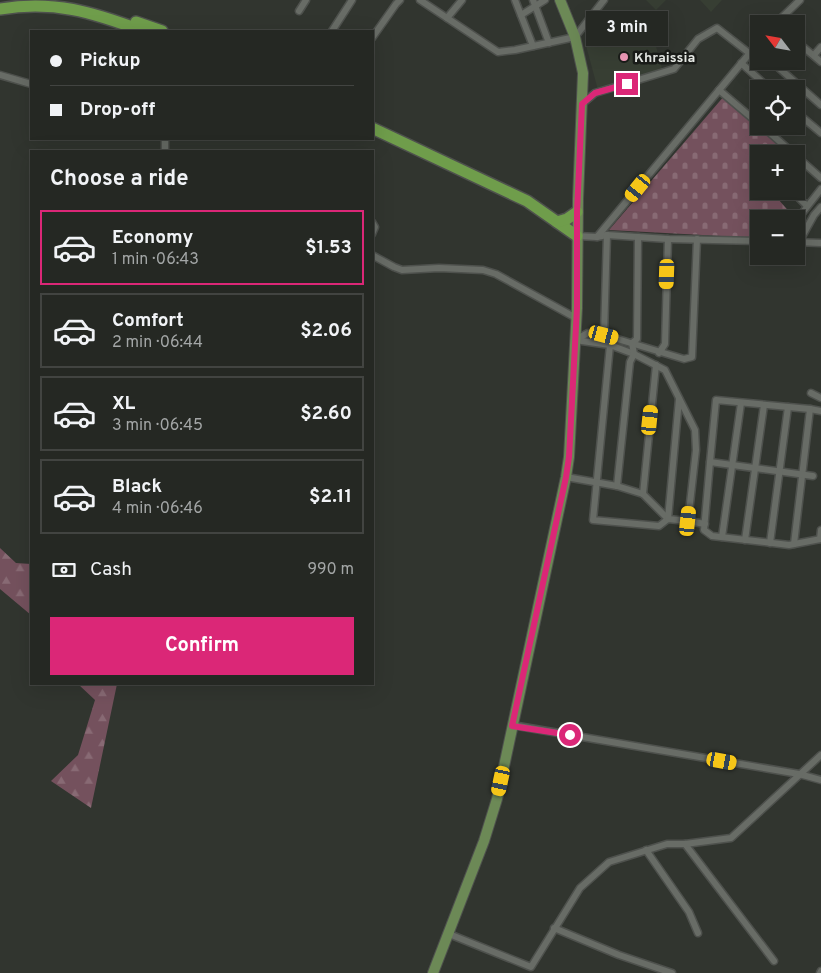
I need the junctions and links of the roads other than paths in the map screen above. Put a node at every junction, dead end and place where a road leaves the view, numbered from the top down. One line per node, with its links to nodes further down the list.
1 (8, 0): 13 (highway)
2 (64, 0): 21 (highway)
3 (306, 0): 16 (street)
4 (352, 0): 22 (street)
5 (400, 0): 23 (street)
6 (420, 0): 19 (street)
7 (462, 0): 19 (street)
8 (515, 0): 17 (street)
9 (545, 0): 14 (street)
10 (560, 0): 24 (main road)
11 (604, 0): 24 (street)
12 (800, 0): 18 (street)
13 (0, 2)
14 (534, 3): 17 (street); 25 (street)
15 (0, 9): 20 (highway)
16 (299, 11)
17 (521, 14): 26 (street)
18 (785, 15)
19 (447, 18): 26 (street)
20 (140, 30)
21 (159, 30)
22 (333, 30)
23 (374, 35)
24 (575, 37): 25 (street); 38 (main road)
25 (549, 43): 26 (street)
26 (533, 46)
27 (821, 46): 30 (street)
28 (805, 48): 30 (street)
29 (749, 54): 32 (street); 38 (street)
30 (814, 55): 31 (street)
31 (821, 62)
32 (741, 64): 35 (street); 37 (street)
33 (781, 70): 39 (street)
34 (0, 75): 36 (street)
35 (760, 80)
36 (30, 84)
37 (719, 90): 40 (street); 59 (street)
38 (582, 104): 54 (main road)
39 (821, 106)
40 (750, 116)
41 (805, 120): 43 (street)
42 (374, 129): 55 (highway)
43 (821, 134)
44 (772, 135): 46 (street)
45 (374, 137): 58 (highway)
46 (784, 145)
47 (805, 164): 48 (street)
48 (821, 178)
49 (821, 189): 51 (street)
50 (801, 200): 51 (street)
51 (807, 206): 53 (street)
52 (821, 207): 56 (street)
53 (804, 210)
54 (577, 212): 55 (highway); 58 (main road)
55 (557, 222): 58 (highway)
56 (805, 230)
57 (607, 235): 59 (street); 60 (street); 68 (street)
58 (578, 236): 59 (street); 67 (main road)
59 (597, 237)
60 (638, 237): 61 (street); 70 (street)
61 (668, 239): 62 (street); 72 (street)
62 (697, 239): 63 (street); 72 (street)
63 (750, 241)
64 (805, 242): 65 (street)
65 (821, 243)
66 (374, 256): 67 (street)
67 (576, 318): 69 (main road)
68 (604, 335): 69 (street); 70 (street); 71 (street)
69 (575, 340): 71 (street); 89 (main road)
70 (632, 343): 72 (street); 73 (street)
71 (610, 345): 73 (street); 90 (street)
72 (659, 353)
73 (634, 354): 74 (street); 91 (street)
74 (656, 365): 76 (street); 92 (street)
75 (811, 393): 77 (street)
76 (679, 397): 93 (street); 94 (street)
77 (821, 398)
78 (741, 403): 79 (street); 83 (street); 84 (street)
79 (764, 405): 80 (street); 85 (street)
80 (788, 407): 81 (street); 86 (street)
81 (810, 410): 82 (street); 87 (street)
82 (821, 411)
83 (710, 462): 84 (street); 95 (street)
84 (732, 464): 85 (street); 97 (street)
85 (755, 468): 86 (street); 99 (street)
86 (780, 471): 87 (street); 100 (street)
87 (802, 474): 88 (street); 101 (street)
88 (813, 476)
89 (566, 477): 90 (street); 102 (main road)
90 (597, 483): 91 (street); 93 (street)
91 (617, 486): 92 (street)
92 (643, 494): 93 (street)
93 (668, 519): 94 (street)
94 (688, 521): 95 (street)
95 (705, 524): 97 (street)
96 (821, 530): 98 (street)
97 (722, 537): 99 (street)
98 (820, 539): 101 (street)
99 (745, 540): 100 (street)
100 (770, 543): 101 (street)
101 (794, 544)
102 (512, 726): 104 (street); 110 (main road)
103 (821, 755): 104 (street)
104 (799, 774): 105 (street); 106 (street)
105 (821, 780)
106 (684, 844): 107 (street); 111 (street)
107 (646, 850): 108 (street); 109 (street)
108 (554, 928): 110 (street); 113 (street)
109 (698, 933)
110 (449, 934): 112 (main road)
111 (774, 961)
112 (433, 973)
113 (672, 973)

